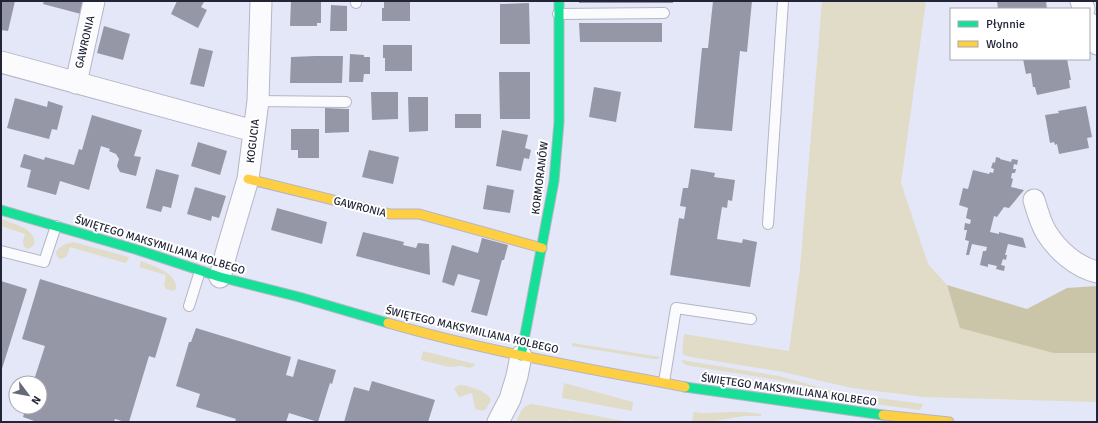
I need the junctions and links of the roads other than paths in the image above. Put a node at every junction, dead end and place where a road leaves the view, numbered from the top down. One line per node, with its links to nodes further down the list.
1 (94, 1): 10 (street, GAWRONIA)
2 (261, 1): 11 (street, KOGUCIA)
3 (559, 1): 6 (main road, KORMORANÓW)
4 (783, 1): 17 (lane)
5 (664, 13): 6 (lane)
6 (558, 14): 19 (main road, KORMORANÓW)
7 (1090, 26): 8 (street)
8 (1097, 44)
9 (1, 62): 10 (street, GAWRONIA)
10 (76, 83): 13 (street, GAWRONIA)
11 (258, 101): 12 (lane); 13 (street, KOGUCIA)
12 (346, 102)
13 (254, 131): 14 (street, KOGUCIA)
14 (248, 179): 19 (main road, GAWRONIA); 23 (street, KOGUCIA)
15 (1034, 200): 22 (street)
16 (1, 210): 18 (main road, ŚWIĘTEGO MAKSYMILIANA KOLBEGO)
17 (768, 224)
18 (56, 226): 20 (lane); 21 (main road, ŚWIĘTEGO MAKSYMILIANA KOLBEGO)
19 (542, 248): 26 (main road, KORMORANÓW)
20 (1, 251)
21 (200, 271): 23 (main road, ŚWIĘTEGO MAKSYMILIANA KOLBEGO); 24 (lane)
22 (1097, 272)
23 (220, 277): 26 (main road, ŚWIĘTEGO MAKSYMILIANA KOLBEGO)
24 (189, 306)
25 (751, 319): 27 (lane)
26 (521, 356): 27 (main road, ŚWIĘTEGO MAKSYMILIANA KOLBEGO); 29 (street)
27 (664, 382): 28 (main road, ŚWIĘTEGO MAKSYMILIANA KOLBEGO)
28 (878, 419): 30 (main road, ŚWIĘTEGO MAKSYMILIANA KOLBEGO)
29 (498, 422)
30 (949, 422)

